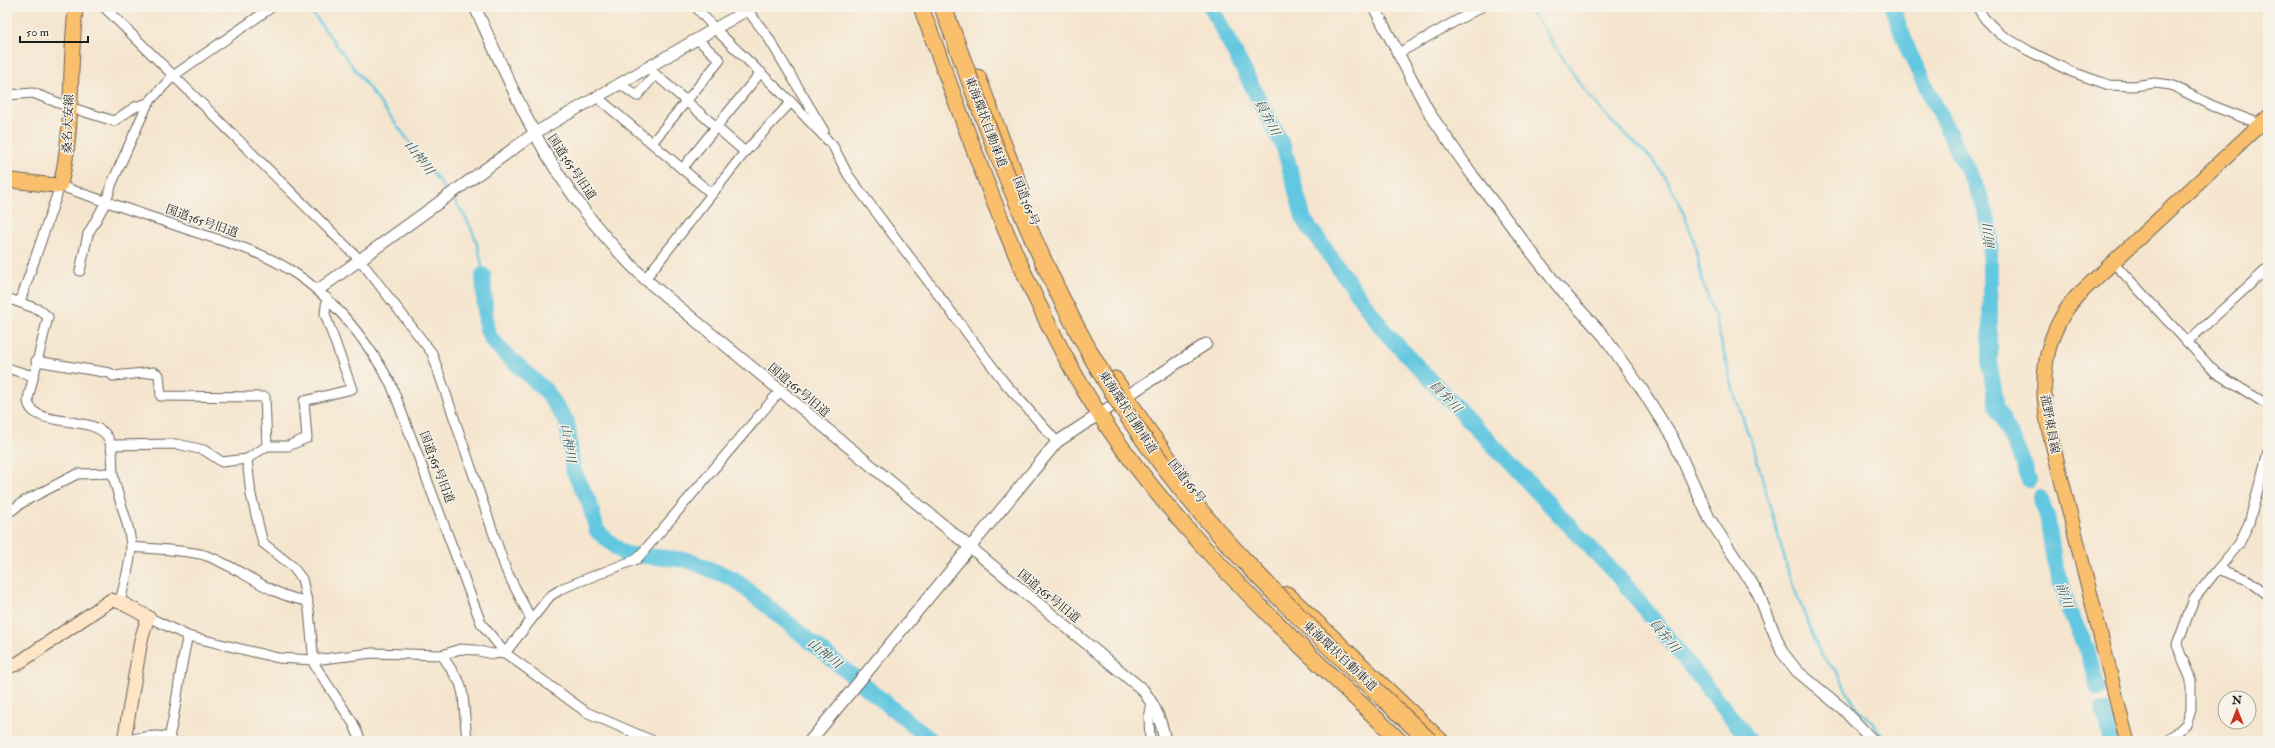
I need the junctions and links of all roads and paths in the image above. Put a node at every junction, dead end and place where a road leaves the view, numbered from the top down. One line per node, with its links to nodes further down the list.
1 (76, 7): 25 (main road, 桑名大安線)
2 (104, 7): 18 (street)
3 (272, 7): 18 (street)
4 (475, 7): 28 (street, 国道365号旧道)
5 (696, 7): 13 (street)
6 (921, 7): 54 (highway)
7 (942, 7): 85 (highway, 東海環状自動車道, bridge)
8 (951, 7): 52 (highway, 国道365号)
9 (1374, 7): 15 (street)
10 (1481, 7): 15 (street)
11 (1977, 7): 26 (street)
12 (746, 8): 13 (street); 30 (street)
13 (715, 29): 14 (street); 17 (street)
14 (698, 39): 16 (street); 22 (street)
15 (1397, 54): 87 (street)
16 (651, 72): 19 (street); 19 (street); 22 (street)
17 (761, 72): 23 (street); 27 (street)
18 (173, 76): 24 (street); 37 (street)
19 (620, 84): 21 (street)
20 (7, 95): 25 (street)
21 (597, 97): 28 (street); 29 (street)
22 (686, 101): 27 (street); 29 (street)
23 (791, 102): 30 (street); 31 (street)
24 (148, 103): 25 (street); 36 (street)
25 (68, 107): 34 (main road, 桑名大安線)
26 (2265, 121): 38 (main road, 菰野東員線)
27 (716, 127): 31 (street); 32 (street)
28 (535, 133): 37 (street); 41 (street, 国道365号旧道)
29 (652, 143): 32 (street)
30 (833, 146): 55 (street)
31 (745, 152): 35 (street)
32 (682, 168): 35 (street)
33 (7, 180): 34 (main road)
34 (60, 186): 36 (street, 国道365号旧道); 45 (street)
35 (712, 194): 41 (street)
36 (106, 202): 40 (street); 42 (street, 国道365号旧道)
37 (360, 260): 42 (street); 69 (street)
38 (2113, 262): 46 (street); 88 (main road, 菰野東員線)
39 (2268, 268): 46 (street)
40 (80, 272)
41 (645, 279): 51 (street, 国道365号旧道)
42 (318, 290): 44 (street, 国道365号旧道)
43 (7, 298): 45 (street)
44 (327, 298): 57 (street); 71 (street, 国道365号旧道)
45 (20, 302): 48 (street)
46 (2187, 342): 53 (street)
47 (1206, 344): 52 (street)
48 (36, 361): 50 (street); 57 (street)
49 (7, 368): 50 (street)
50 (33, 376): 56 (street)
51 (780, 391): 63 (street, 国道365号旧道); 69 (street)
52 (1125, 395): 54 (street); 86 (highway, 国道365号)
53 (2268, 405)
54 (1099, 413): 55 (street); 84 (highway)
55 (1058, 442): 63 (street)
56 (111, 445): 59 (street); 60 (street)
57 (266, 446): 59 (street)
58 (2268, 452): 64 (street)
59 (247, 459): 66 (street)
60 (113, 473): 61 (street); 62 (street)
61 (7, 514)
62 (131, 547): 66 (street); 67 (street)
63 (970, 548): 75 (street, 国道365号旧道); 81 (street)
64 (2218, 569): 65 (street); 89 (street)
65 (2268, 595)
66 (308, 601): 73 (street)
67 (120, 602): 68 (main road); 74 (main road)
68 (148, 617): 70 (street); 77 (main road)
69 (531, 619): 71 (street)
70 (188, 636): 73 (street); 76 (street)
71 (505, 653): 72 (street); 80 (street, 国道365号旧道)
72 (442, 654): 73 (street); 79 (street)
73 (314, 660): 78 (street)
74 (7, 667)
75 (1152, 703): 82 (street); 83 (street, 国道365号旧道)
76 (172, 739): 77 (street)
77 (124, 741)
78 (361, 741)
79 (467, 741)
80 (654, 741)
81 (810, 741)
82 (1150, 741)
83 (1165, 741)
84 (1400, 741)
85 (1429, 741)
86 (1441, 741)
87 (1873, 741)
88 (2127, 741)
89 (2168, 741)

